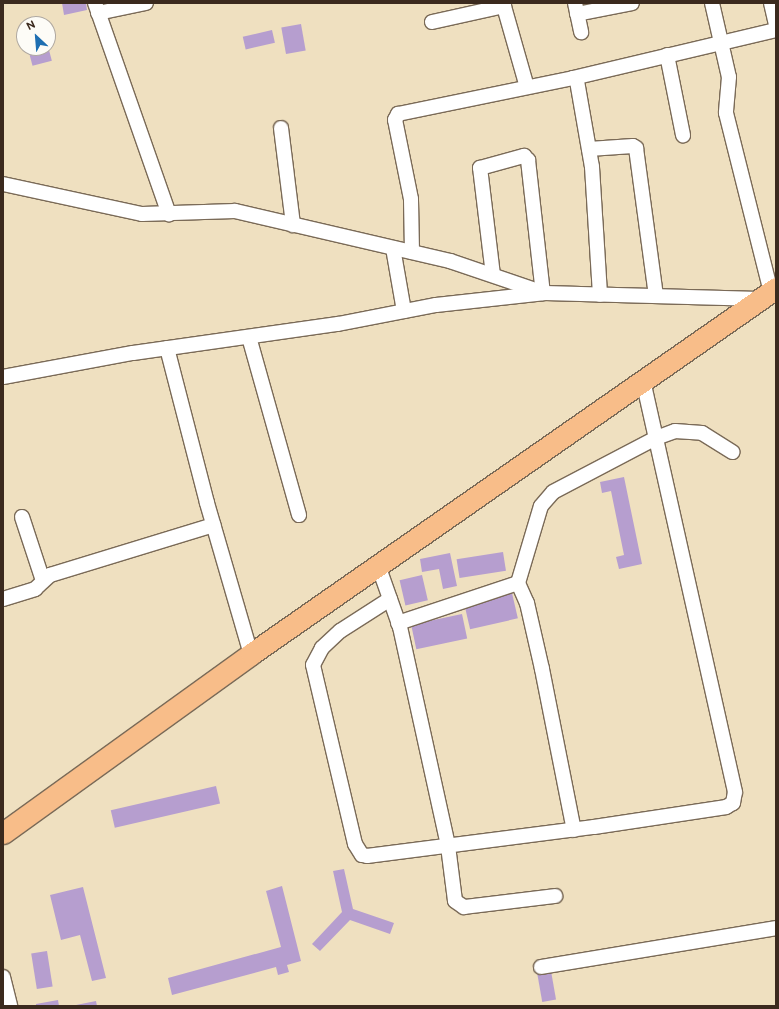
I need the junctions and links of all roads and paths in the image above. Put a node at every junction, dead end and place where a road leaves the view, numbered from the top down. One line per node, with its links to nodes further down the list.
1 (146, 3): 6 (street)
2 (632, 3): 7 (street)
3 (712, 3): 12 (street)
4 (771, 3): 9 (street)
5 (504, 4): 8 (street); 15 (street)
6 (97, 8): 20 (street)
7 (576, 9): 11 (street)
8 (432, 22)
9 (776, 24)
10 (776, 30): 12 (street)
11 (580, 32)
12 (722, 42): 13 (street); 26 (street)
13 (667, 55): 14 (street); 17 (street)
14 (573, 78): 15 (street); 18 (street)
15 (526, 88): 23 (street)
16 (281, 128): 21 (street)
17 (683, 135)
18 (589, 149): 27 (street); 28 (street)
19 (3, 184): 20 (street)
20 (169, 214): 21 (street)
21 (293, 225): 22 (street)
22 (393, 248): 23 (street); 29 (street)
23 (412, 252): 24 (street)
24 (493, 275): 25 (street); 25 (street)
25 (544, 293): 27 (street); 29 (street)
26 (769, 293): 28 (street); 33 (highway)
27 (600, 294): 28 (street)
28 (656, 296)
29 (404, 312): 30 (street)
30 (249, 337): 31 (street); 36 (street)
31 (167, 348): 32 (street); 38 (street)
32 (3, 377)
33 (643, 379): 34 (street); 39 (highway)
34 (656, 438): 35 (street); 41 (street); 46 (street)
35 (733, 452)
36 (300, 515)
37 (22, 516): 40 (street)
38 (214, 525): 40 (street); 45 (street)
39 (378, 565): 43 (street); 45 (highway)
40 (43, 581): 42 (street)
41 (518, 583): 44 (street); 46 (street)
42 (3, 599)
43 (390, 599): 44 (street); 48 (street)
44 (398, 623): 48 (street)
45 (251, 654): 47 (highway)
46 (574, 830): 48 (street)
47 (3, 833)
48 (448, 846): 49 (street)
49 (555, 896)
50 (776, 928): 51 (street)
51 (541, 967)
52 (3, 976): 53 (street)
53 (10, 1006)

